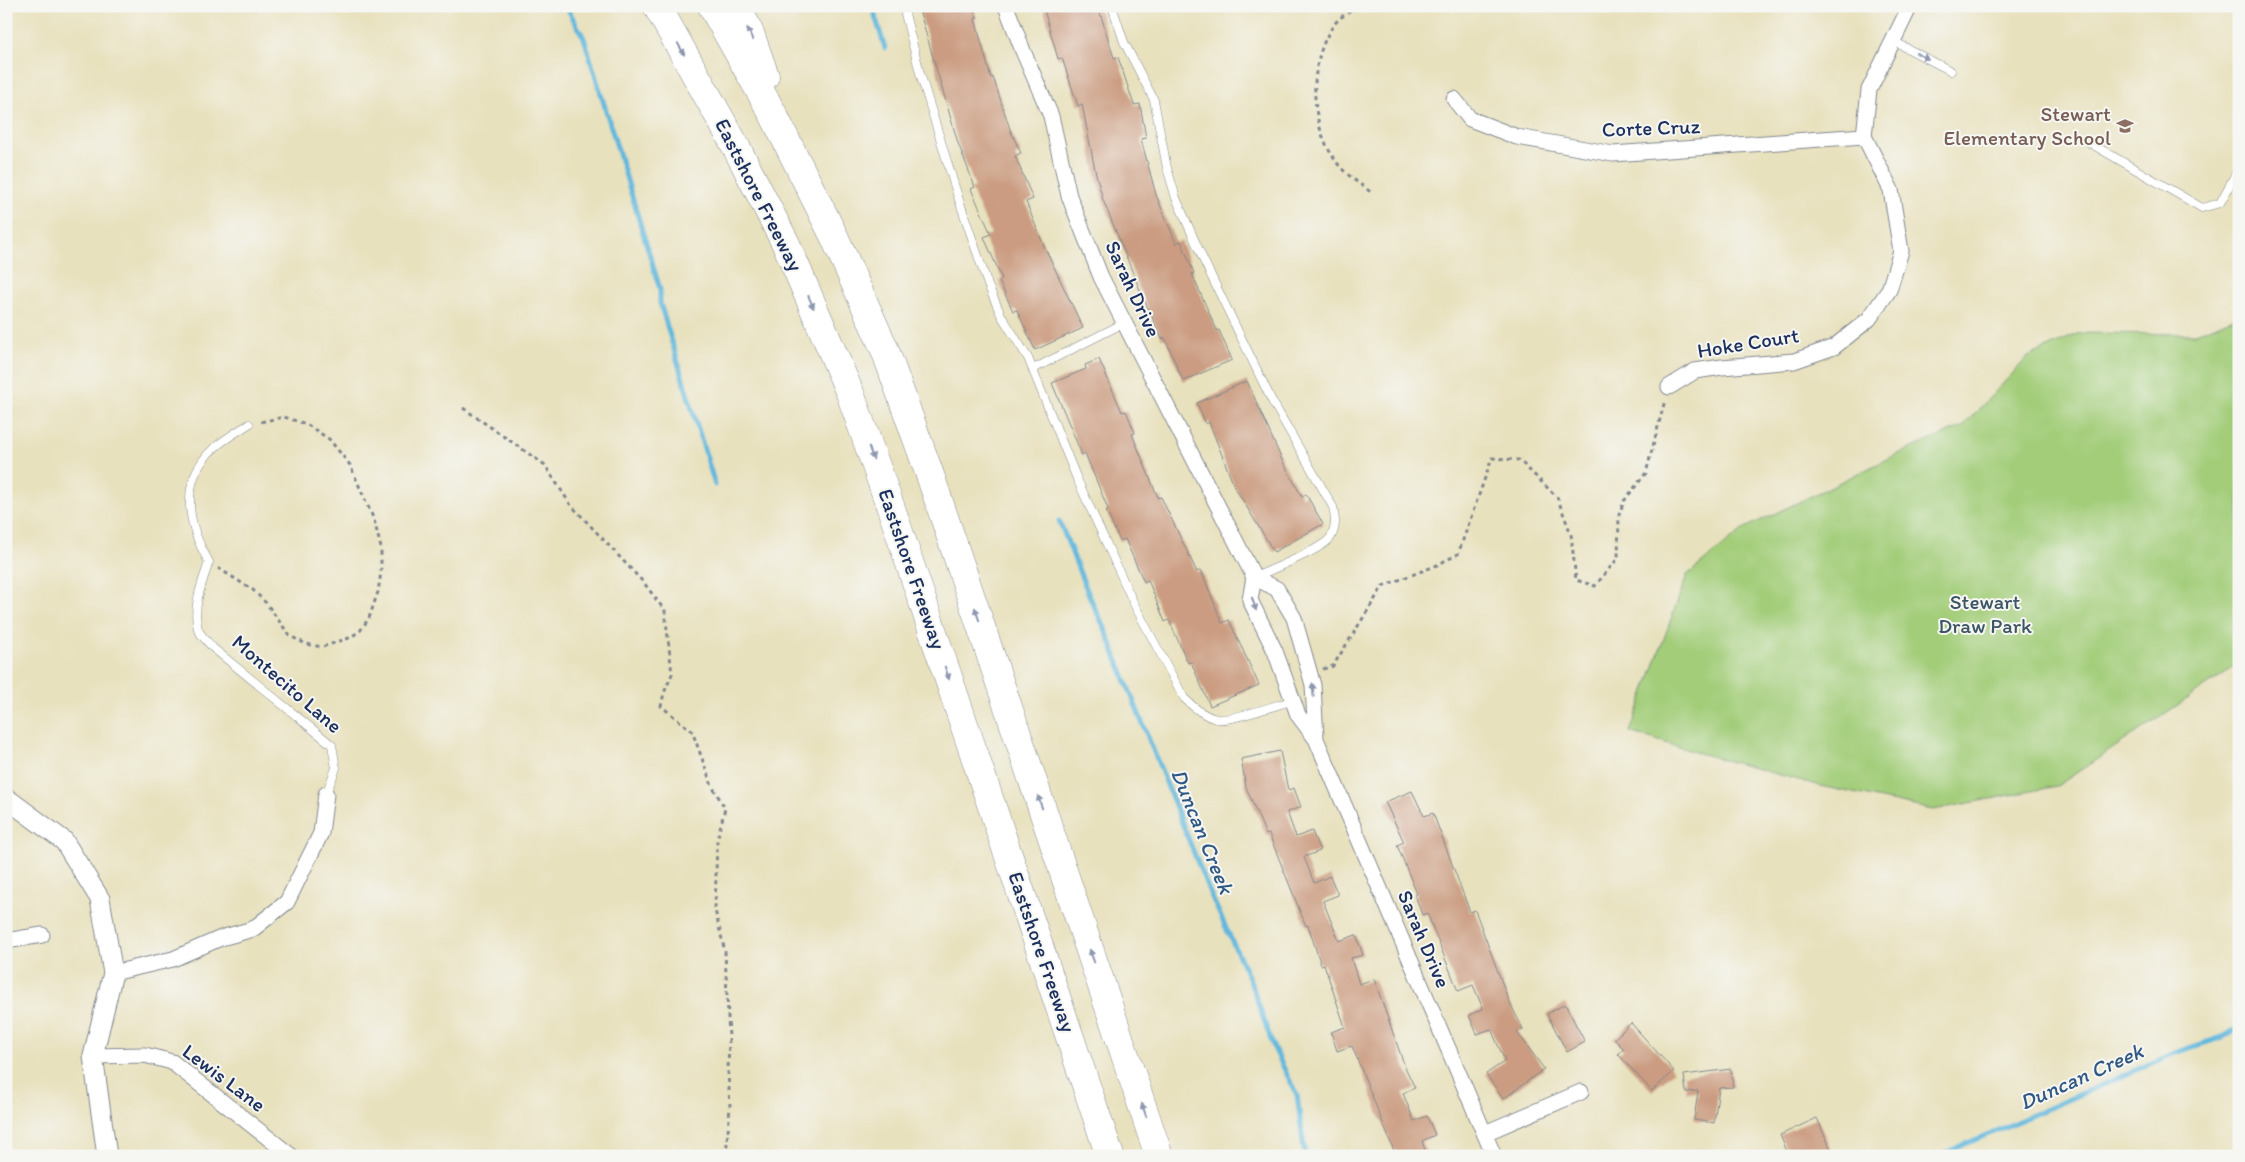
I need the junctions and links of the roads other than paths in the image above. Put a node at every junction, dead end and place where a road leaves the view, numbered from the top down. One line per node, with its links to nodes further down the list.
1 (657, 6): 32 (highway, Eastshore Freeway, one-way to 32)
2 (712, 6): 11 (highway)
3 (737, 6): 11 (highway, one-way to 3)
4 (903, 6): 16 (lane)
5 (1006, 6): 15 (street, Sarah Drive)
6 (1112, 6): 19 (lane)
7 (1910, 6): 8 (street)
8 (1893, 41): 9 (lane, one-way to 9); 12 (street)
9 (1951, 71)
10 (1454, 99): 12 (street, Corte Cruz)
11 (773, 114): 33 (highway, one-way to 11)
12 (1864, 136): 17 (street, Hoke Court)
13 (2090, 143): 14 (lane)
14 (2239, 168)
15 (1124, 323): 16 (lane); 19 (street, Sarah Drive)
16 (1033, 369): 20 (lane)
17 (1669, 387)
18 (249, 424): 22 (lane, Montecito Lane)
19 (1254, 578): 20 (street, Sarah Drive, one-way to 20); 21 (street, Sarah Drive, one-way to 19)
20 (1291, 701): 21 (street, Sarah Drive)
21 (1316, 739): 29 (street, Sarah Drive)
22 (326, 794): 26 (street, Montecito Lane)
23 (6, 798): 26 (street)
24 (42, 935): 25 (street)
25 (6, 941)
26 (113, 973): 27 (street)
27 (94, 1056): 30 (street); 31 (street, Lewis Lane)
28 (1581, 1092): 29 (street)
29 (1485, 1133): 34 (street, Sarah Drive)
30 (108, 1156)
31 (291, 1156)
32 (1110, 1156)
33 (1159, 1156)
34 (1494, 1156)

